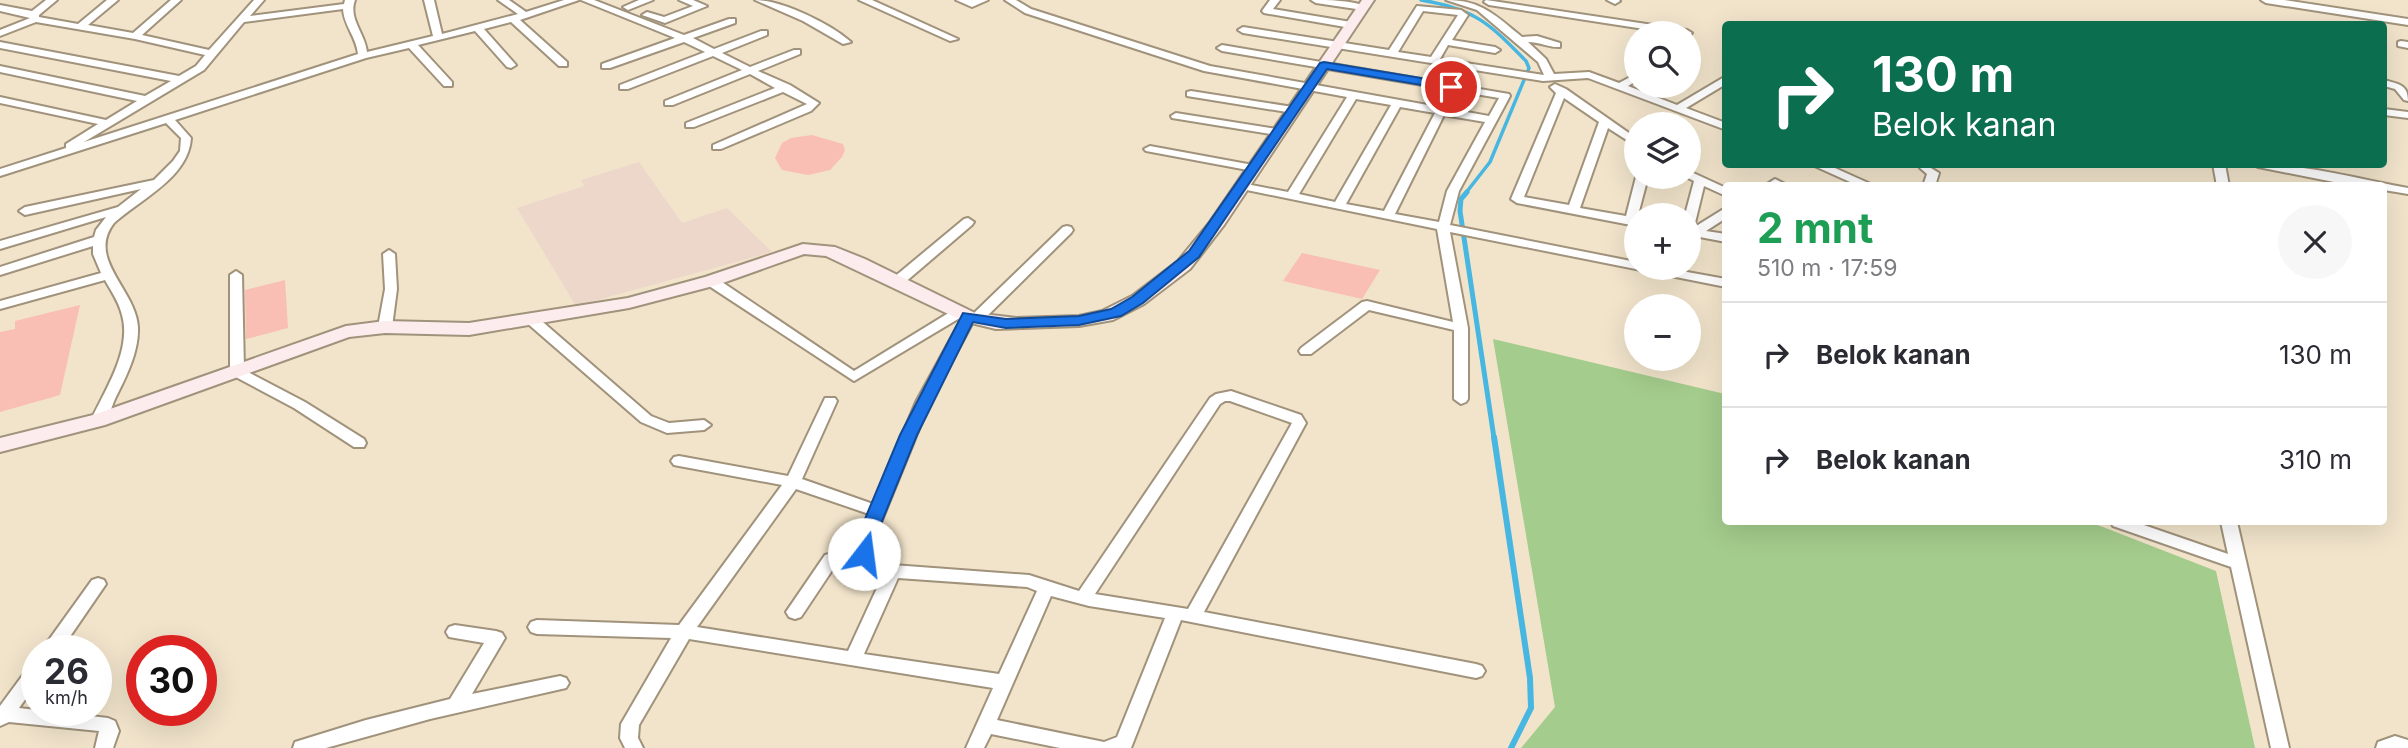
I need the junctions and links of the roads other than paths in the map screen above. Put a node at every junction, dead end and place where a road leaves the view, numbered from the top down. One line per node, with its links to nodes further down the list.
1 (52, 0): 30 (street)
2 (113, 0): 37 (street)
3 (176, 0): 42 (street)
4 (258, 0): 32 (street)
5 (429, 0): 43 (street)
6 (503, 0): 29 (street)
7 (574, 0): 29 (street)
8 (586, 0): 44 (street)
9 (611, 0): 26 (street)
10 (648, 0): 26 (street)
11 (684, 0): 26 (street)
12 (760, 0): 24 (street)
13 (785, 0): 24 (street)
14 (864, 0): 45 (street)
15 (961, 0): 16 (street)
16 (984, 0)
17 (1010, 0): 65 (street)
18 (1275, 0): 36 (street)
19 (1316, 0): 25 (street)
20 (1451, 0): 28 (street)
21 (2266, 0): 34 (street)
22 (1490, 1): 28 (street); 35 (street)
23 (349, 3): 32 (street); 59 (street)
24 (772, 4): 47 (street)
25 (1365, 4): 36 (street)
26 (628, 7)
27 (0, 8): 30 (street)
28 (1468, 9): 46 (street); 48 (street); 57 (street)
29 (526, 15): 31 (street)
30 (34, 17): 37 (street); 40 (street)
31 (513, 19): 38 (street); 61 (street)
32 (239, 20): 58 (street)
33 (732, 20): 44 (street)
34 (2408, 22)
35 (1624, 23)
36 (1350, 25): 50 (street)
37 (80, 27): 42 (street)
38 (477, 27): 43 (street); 62 (street)
39 (1243, 30): 50 (street)
40 (0, 33)
41 (764, 33): 55 (street)
42 (135, 36): 58 (street)
43 (438, 36): 49 (street)
44 (682, 38): 55 (street); 64 (street)
45 (953, 39)
46 (1520, 40): 52 (street); 69 (street)
47 (846, 41)
48 (1446, 42): 54 (street); 60 (street)
49 (410, 43): 59 (street); 72 (street)
50 (1337, 44): 57 (street); 63 (street)
51 (0, 45): 70 (street)
52 (1557, 45)
53 (1222, 48): 63 (street)
54 (1495, 50)
55 (714, 52): 67 (street); 76 (street)
56 (797, 52): 67 (street)
57 (1392, 53): 60 (street)
58 (211, 54): 70 (street)
59 (363, 56): 93 (street)
60 (1434, 60): 69 (street)
61 (563, 64)
62 (511, 65)
63 (1324, 65): 78 (street); 94 (street)
64 (606, 66)
65 (1200, 66): 68 (street); 78 (street)
66 (0, 69): 84 (street)
67 (751, 71): 77 (street); 85 (street)
68 (1191, 78)
69 (1543, 78): 75 (street); 79 (street)
70 (177, 79): 84 (street)
71 (1722, 81): 87 (street)
72 (448, 84)
73 (1624, 84): 75 (street)
74 (2387, 84): 82 (street)
75 (1621, 86): 87 (street)
76 (624, 87)
77 (786, 87): 97 (street); 101 (street)
78 (1309, 87): 81 (street); 88 (street)
79 (1562, 92): 95 (street); 121 (street)
80 (1191, 94): 88 (street)
81 (1353, 96): 86 (street); 118 (street)
82 (2408, 98)
83 (0, 100): 96 (street)
84 (147, 100): 96 (street)
85 (669, 103)
86 (1397, 103): 89 (street); 119 (street)
87 (1679, 108): 98 (street)
88 (1293, 110): 99 (street)
89 (1441, 111): 94 (street); 124 (street)
90 (2387, 112): 91 (street)
91 (2408, 115)
92 (1176, 116): 99 (street)
93 (167, 119): 103 (street); 110 (street)
94 (1491, 120): 129 (street)
95 (1605, 121): 100 (street); 121 (street)
96 (107, 123): 103 (street)
97 (691, 125)
98 (1722, 125)
99 (1277, 132): 104 (street)
100 (1624, 134)
101 (717, 146)
102 (1150, 149): 104 (street)
103 (55, 157): 108 (street)
104 (1252, 168): 114 (street)
105 (1926, 168): 112 (street)
106 (2287, 168): 113 (street)
107 (1844, 170): 111 (street)
108 (0, 173)
109 (1701, 181): 116 (street)
110 (160, 182): 120 (street); 122 (street)
111 (1864, 182)
112 (1930, 182)
113 (2340, 182)
114 (1241, 186): 118 (street); 144 (street)
115 (2387, 188): 117 (street)
116 (1722, 191)
117 (2408, 191)
118 (1291, 197): 119 (street)
119 (1338, 207): 124 (street)
120 (122, 208): 132 (street); 133 (street)
121 (1573, 210): 125 (street)
122 (25, 211)
123 (1722, 216): 127 (street)
124 (1387, 217): 129 (street)
125 (1624, 219)
126 (968, 222): 141 (street)
127 (1701, 225)
128 (1067, 230): 144 (street)
129 (1447, 230): 135 (street); 147 (street)
130 (1701, 232): 131 (street)
131 (1722, 237)
132 (99, 240): 136 (street); 137 (street)
133 (0, 245)
134 (388, 254): 146 (street)
135 (1624, 264)
136 (0, 271)
137 (109, 275): 143 (street); 152 (street)
138 (236, 275): 149 (street)
139 (1701, 278): 142 (street)
140 (711, 281): 141 (street); 144 (street); 145 (street)
141 (898, 281): 144 (street)
142 (1722, 282)
143 (0, 305)
144 (968, 316): 158 (street)
145 (532, 320): 146 (street); 153 (street)
146 (385, 327): 149 (street)
147 (1461, 328): 148 (street); 150 (street)
148 (1306, 351)
149 (237, 372): 152 (street); 154 (street)
150 (1461, 399)
151 (830, 401): 157 (street)
152 (98, 420): 155 (street)
153 (704, 425)
154 (359, 443)
155 (0, 445)
156 (679, 461): 157 (street)
157 (793, 482): 158 (street); 171 (street)
158 (878, 511): 161 (street)
159 (2128, 525): 162 (street)
160 (2230, 525): 162 (street)
161 (864, 550): 163 (street); 167 (street)
162 (2237, 563): 187 (street)
163 (893, 571): 165 (street); 173 (street)
164 (98, 584): 172 (street)
165 (1046, 589): 166 (street); 175 (street)
166 (1083, 598): 168 (street); 168 (street)
167 (795, 612)
168 (1184, 614): 174 (street); 186 (street)
169 (537, 627): 171 (street)
170 (455, 632): 178 (street)
171 (684, 632): 173 (street); 183 (street)
172 (61, 635)
173 (853, 659): 175 (street)
174 (1476, 671)
175 (1002, 682): 180 (street)
176 (560, 683): 178 (street)
177 (21, 690): 179 (street)
178 (457, 705): 182 (street)
179 (2, 716): 181 (street)
180 (984, 725): 184 (street); 185 (street)
181 (104, 748)
182 (302, 748)
183 (634, 748)
184 (975, 748)
185 (1099, 748)
186 (1109, 748)
187 (2280, 748)
188 (2385, 748): 189 (street)
189 (2408, 748)

